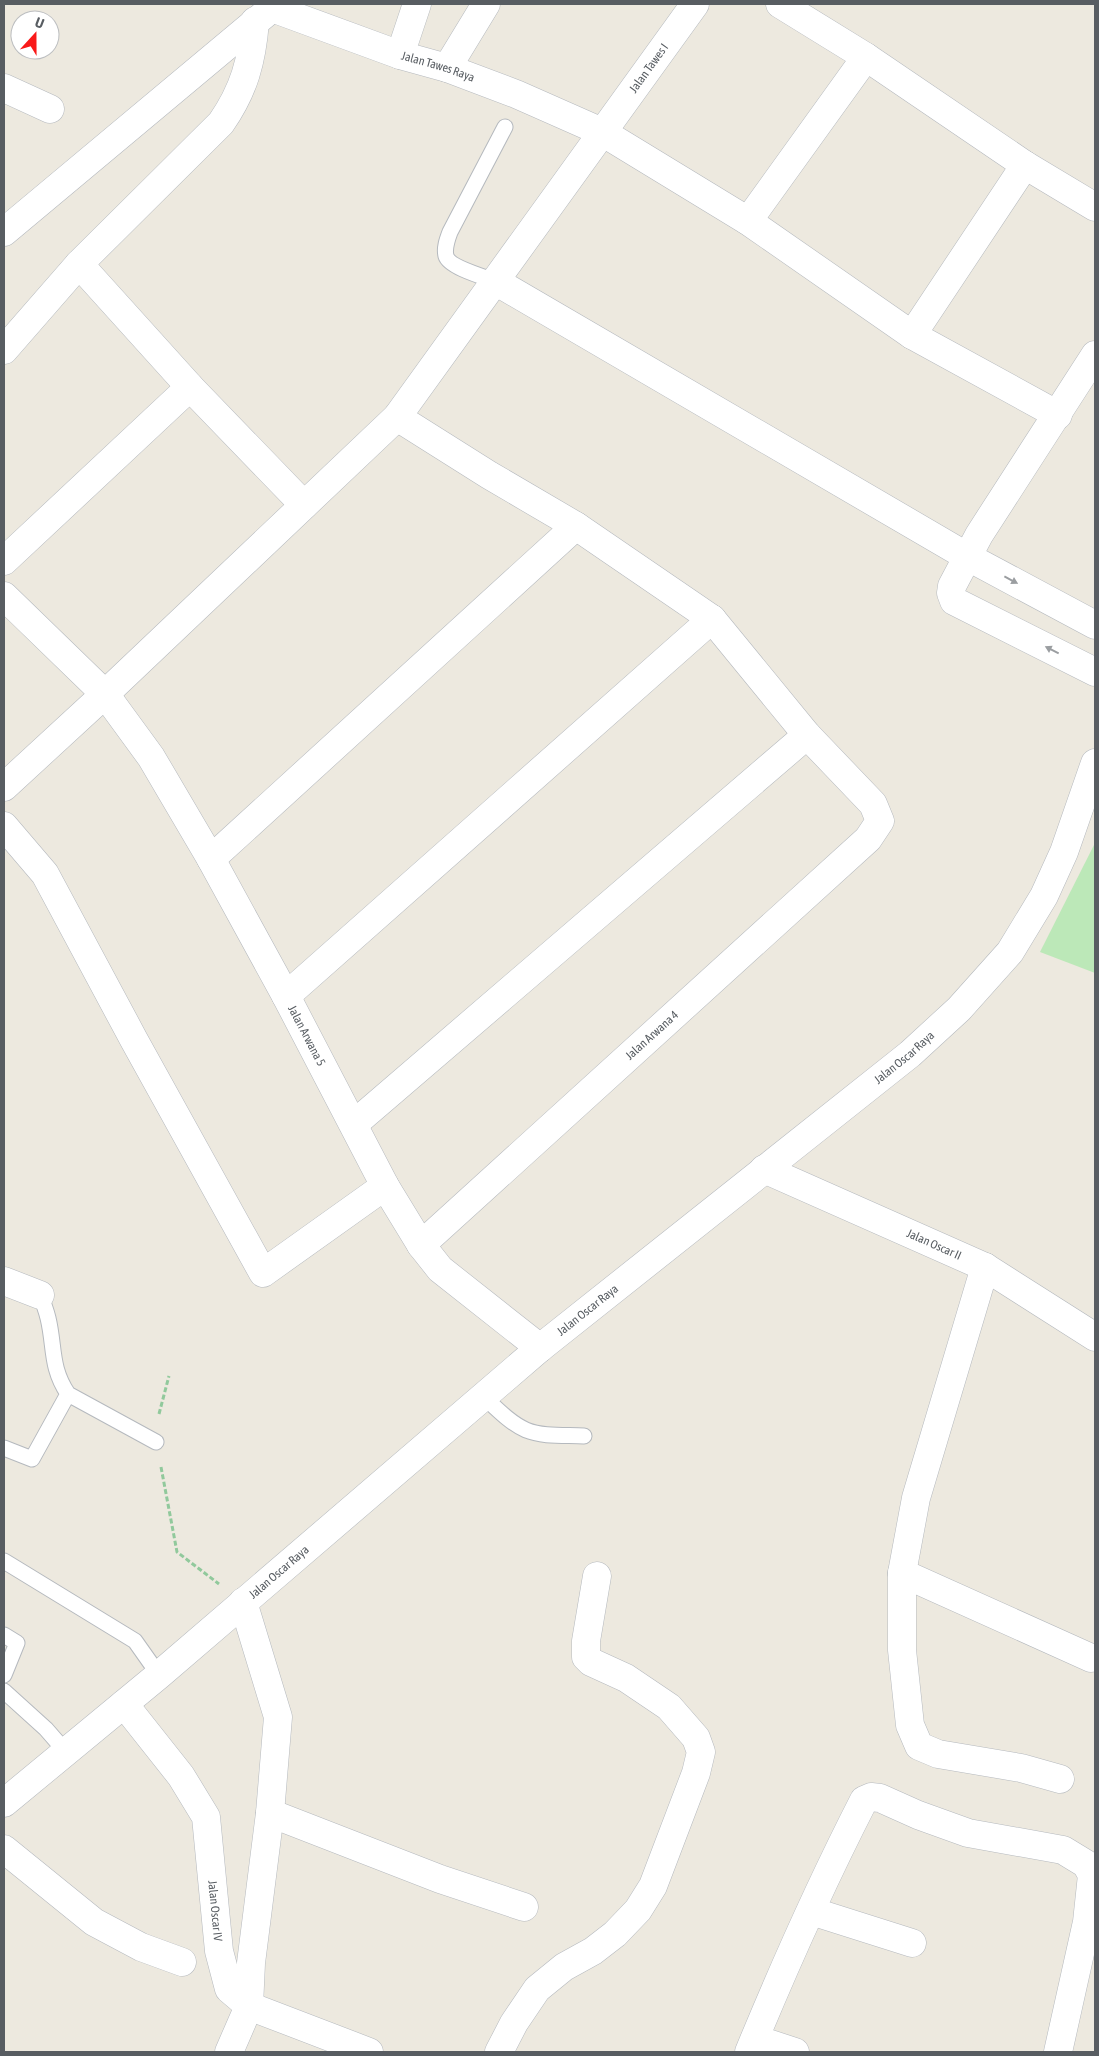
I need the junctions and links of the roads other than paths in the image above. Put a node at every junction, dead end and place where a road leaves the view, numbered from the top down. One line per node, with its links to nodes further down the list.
1 (417, 4): 6 (street)
2 (486, 4): 8 (street)
3 (695, 4): 12 (street, Jalan Tawes I)
4 (780, 4): 7 (street)
5 (267, 11): 6 (street, Jalan Tawes Raya); 16 (street); 17 (street)
6 (400, 55): 8 (street, Jalan Tawes Raya)
7 (866, 57): 13 (street); 15 (street)
8 (447, 68): 12 (street, Jalan Tawes Raya)
9 (4, 88): 10 (street)
10 (50, 109)
11 (506, 127): 18 (lane)
12 (602, 132): 15 (street, Jalan Tawes Raya); 18 (street, Jalan Tawes I)
13 (1025, 165): 14 (street); 19 (street)
14 (1095, 207)
15 (748, 221): 19 (street, Jalan Tawes Raya)
16 (4, 232)
17 (79, 264): 20 (street); 22 (street)
18 (495, 281): 24 (street, Jalan Tawes I); 27 (street)
19 (912, 335): 23 (street, Jalan Tawes Raya)
20 (4, 350)
21 (1095, 355): 23 (street)
22 (190, 387): 25 (street); 28 (street)
23 (1058, 415): 27 (street)
24 (397, 417): 25 (street, Jalan Tawes I); 26 (street)
25 (304, 506): 33 (street, Jalan Tawes I)
26 (576, 526): 30 (street); 38 (street)
27 (968, 557): 31 (street, one-way to 31); 32 (street, one-way to 27)
28 (4, 561)
29 (4, 596): 33 (street, Jalan Arwana 5)
30 (712, 619): 34 (street); 39 (street)
31 (1095, 625)
32 (1095, 672)
33 (105, 694): 36 (street, Jalan Tawes I); 38 (street, Jalan Arwana 5)
34 (807, 735): 40 (street); 43 (street, Jalan Arwana 4)
35 (1095, 763): 41 (street, Jalan Oscar Raya)
36 (4, 787)
37 (4, 826): 42 (street)
38 (211, 859): 39 (street, Jalan Arwana 5)
39 (286, 996): 40 (street, Jalan Arwana 5)
40 (354, 1124): 42 (street, Jalan Arwana 5)
41 (764, 1169): 44 (street, Jalan Oscar II); 48 (street, Jalan Oscar Raya)
42 (385, 1186): 43 (street, Jalan Arwana 5)
43 (421, 1244): 48 (street, Jalan Arwana 5)
44 (985, 1267): 47 (street, Jalan Oscar II); 55 (street)
45 (4, 1281): 46 (street)
46 (40, 1295): 49 (lane)
47 (1095, 1337)
48 (540, 1348): 50 (street, Jalan Oscar Raya)
49 (68, 1394): 52 (lane); 53 (lane)
50 (483, 1396): 51 (lane); 57 (street, Jalan Oscar Raya)
51 (584, 1436)
52 (156, 1442)
53 (4, 1448)
54 (4, 1561): 61 (lane)
55 (902, 1573): 59 (street); 65 (street)
56 (596, 1576): 78 (street)
57 (243, 1602): 61 (street, Jalan Oscar Raya); 67 (street)
58 (4, 1635): 60 (lane)
59 (1091, 1658)
60 (4, 1675)
61 (159, 1675): 63 (street, Jalan Oscar Raya)
62 (4, 1691): 64 (lane)
63 (124, 1704): 64 (street, Jalan Oscar Raya); 74 (street, Jalan Oscar IV)
64 (66, 1752): 66 (street, Jalan Oscar Raya)
65 (1060, 1779)
66 (4, 1803)
67 (270, 1813): 69 (street); 74 (street)
68 (4, 1849): 73 (street)
69 (524, 1907)
70 (811, 1911): 71 (street); 72 (street); 75 (street)
71 (1091, 1922): 80 (street)
72 (912, 1943)
73 (182, 1962)
74 (249, 2006): 76 (street); 77 (street, Jalan Oscar IV)
75 (752, 2046): 79 (street)
76 (229, 2052)
77 (369, 2052)
78 (499, 2052)
79 (795, 2052)
80 (1058, 2052)

